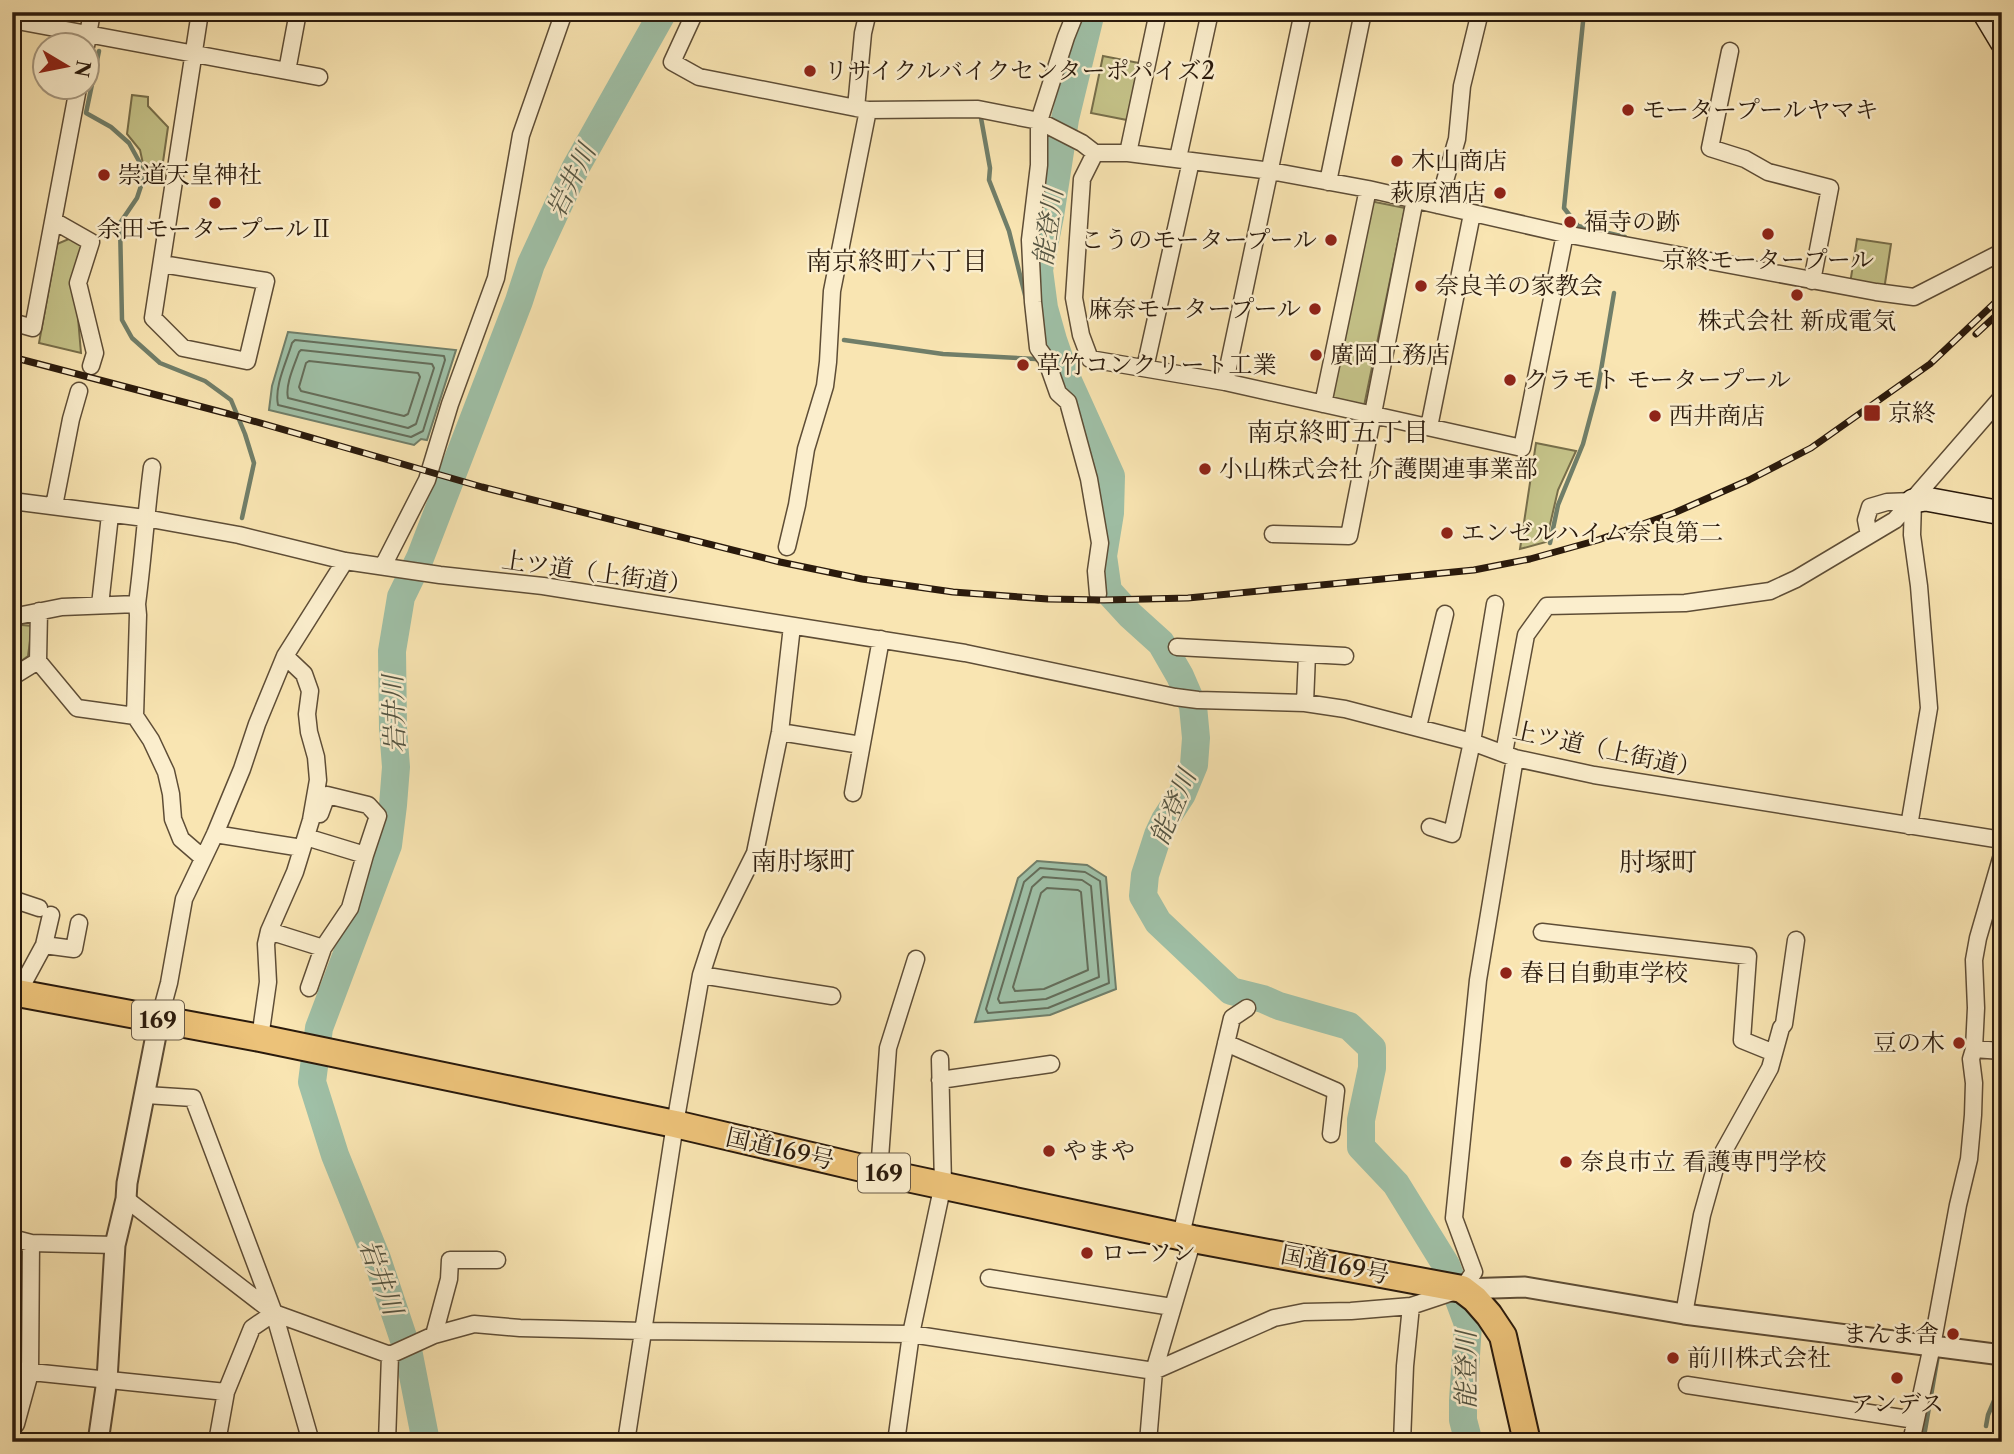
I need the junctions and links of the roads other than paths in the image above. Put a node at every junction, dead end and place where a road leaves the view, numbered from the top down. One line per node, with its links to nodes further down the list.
1 (92, 12): 16 (street)
2 (200, 12): 20 (street)
3 (298, 12): 21 (street)
4 (564, 12): 60 (street)
5 (695, 12): 24 (street)
6 (867, 12): 24 (street)
7 (1076, 12): 25 (street)
8 (1158, 12): 27 (street)
9 (1210, 12): 28 (street)
10 (1303, 12): 29 (street)
11 (1363, 12): 30 (street)
12 (1479, 12): 33 (street)
13 (1984, 12): 18 (main road)
14 (12, 20): 15 (street)
15 (57, 32)
16 (88, 32)
17 (102, 42): 20 (street)
18 (2002, 42)
19 (1730, 51): 39 (street)
20 (192, 53): 21 (street); 38 (street)
21 (287, 71): 22 (street)
22 (319, 77)
23 (75, 102): 35 (street)
24 (862, 109): 25 (street); 58 (street)
25 (1043, 124): 26 (street); 61 (street)
26 (1089, 148): 27 (street); 42 (street)
27 (1128, 153): 28 (street)
28 (1184, 160): 29 (street); 42 (street)
29 (1271, 171): 30 (street); 43 (street)
30 (1328, 182): 31 (street)
31 (1368, 189): 32 (street); 46 (street)
32 (1415, 199): 33 (street); 47 (street)
33 (1438, 205): 34 (street)
34 (1472, 214): 36 (street); 48 (street)
35 (54, 221): 40 (street); 41 (street)
36 (1565, 234): 39 (street); 48 (street)
37 (2002, 252): 39 (street)
38 (162, 264): 38 (street)
39 (1812, 281)
40 (12, 322)
41 (91, 366)
42 (1145, 368): 43 (street)
43 (1226, 382): 46 (street)
44 (79, 391): 52 (street)
45 (2002, 397): 51 (street)
46 (1323, 404): 47 (street)
47 (1373, 416): 48 (street); 56 (street)
48 (1429, 427)
49 (152, 467): 55 (street)
50 (12, 501): 52 (street, 上ツ道（上街道）)
51 (1913, 501): 53 (main road); 57 (street); 57 (street); 85 (street)
52 (54, 506): 54 (street, 上ツ道（上街道）)
53 (2002, 513)
54 (110, 515): 55 (street, 上ツ道（上街道）); 64 (street)
55 (145, 518): 59 (street, 上ツ道（上街道）); 62 (street)
56 (1273, 534)
57 (1869, 535): 82 (street)
58 (787, 547)
59 (345, 561): 60 (street, 上ツ道（上街道）); 72 (street)
60 (383, 566): 68 (street, 上ツ道（上街道）)
61 (1098, 594)
62 (137, 604): 64 (street); 77 (street)
63 (1495, 604): 80 (street)
64 (100, 605): 65 (street)
65 (39, 611): 67 (street); 74 (street)
66 (1445, 614): 78 (street)
67 (12, 617)
68 (792, 626): 69 (street, 上ツ道（上街道）); 79 (street)
69 (881, 639): 76 (street, 上ツ道（上街道）); 81 (street)
70 (1177, 647): 71 (street)
71 (1307, 653): 73 (street); 76 (street)
72 (285, 656): 84 (street); 87 (street)
73 (1345, 656)
74 (38, 661): 75 (street); 77 (street)
75 (12, 677)
76 (1305, 702): 78 (street, 上ツ道（上街道）)
77 (135, 716): 92 (street)
78 (1418, 727): 80 (street, 上ツ道（上街道）)
79 (780, 732): 81 (street); 101 (street)
80 (1472, 742): 82 (street, 上ツ道（上街道）); 86 (street)
81 (861, 745): 83 (street)
82 (1510, 756): 85 (street, 上ツ道（上街道）); 127 (street)
83 (853, 793)
84 (311, 820): 89 (street); 90 (street)
85 (1909, 826): 88 (street, 上ツ道（上街道）)
86 (1430, 827)
87 (215, 834): 89 (street); 92 (street)
88 (2002, 840)
89 (304, 842): 90 (street); 95 (street)
90 (365, 855): 99 (street)
91 (2002, 855): 109 (street)
92 (203, 858): 106 (street)
93 (12, 899): 98 (street)
94 (79, 923): 98 (street)
95 (269, 931): 99 (street); 107 (street)
96 (1542, 932): 111 (street)
97 (1796, 940): 111 (street)
98 (44, 945): 103 (street)
99 (323, 948): 102 (street)
100 (916, 959): 118 (street)
101 (701, 975): 104 (street); 116 (street)
102 (309, 988)
103 (15, 992): 106 (highway, 国道169号 / 169)
104 (832, 996)
105 (1247, 1008): 108 (street)
106 (159, 1020): 107 (highway, 国道169号 / 169); 115 (street)
107 (260, 1038): 116 (highway, 国道169号 / 169)
108 (1226, 1043): 117 (street); 121 (street)
109 (1974, 1049): 110 (street); 135 (street)
110 (2002, 1051)
111 (1774, 1053): 131 (street)
112 (940, 1059): 114 (street)
113 (1051, 1064): 114 (street)
114 (940, 1080): 119 (street)
115 (146, 1095): 120 (street); 130 (street)
116 (675, 1124): 118 (highway, 国道169号 / 169); 132 (street)
117 (1331, 1134)
118 (879, 1172): 119 (highway, 国道169号 / 169)
119 (943, 1184): 121 (highway, 国道169号 / 169); 133 (street)
120 (126, 1199): 124 (street); 130 (street)
121 (1187, 1237): 127 (highway, 国道169号 / 169); 129 (street)
122 (12, 1238): 123 (street)
123 (31, 1243): 124 (street); 140 (street)
124 (115, 1245): 141 (street)
125 (497, 1260): 134 (street)
126 (989, 1278): 129 (street)
127 (1462, 1289): 128 (street); 131 (street); 154 (highway)
128 (1411, 1306): 139 (street); 153 (street)
129 (1172, 1307): 139 (street)
130 (274, 1313): 136 (street); 143 (street); 148 (street)
131 (1684, 1314): 135 (street)
132 (643, 1331): 133 (street); 134 (street); 150 (street)
133 (911, 1334): 139 (street); 151 (street)
134 (430, 1337): 136 (street)
135 (1932, 1346): 137 (street); 144 (street)
136 (395, 1353): 149 (street)
137 (2002, 1355)
138 (12, 1370): 140 (street)
139 (1154, 1371): 152 (street)
140 (30, 1373): 141 (street); 145 (street)
141 (107, 1381): 143 (street); 146 (street)
142 (1688, 1385): 144 (street)
143 (226, 1392): 147 (street)
144 (1915, 1420): 155 (street)
145 (12, 1429)
146 (98, 1442)
147 (217, 1442)
148 (311, 1442)
149 (387, 1442)
150 (626, 1442)
151 (897, 1442)
152 (1148, 1442)
153 (1402, 1442)
154 (1527, 1442)
155 (1911, 1442)

